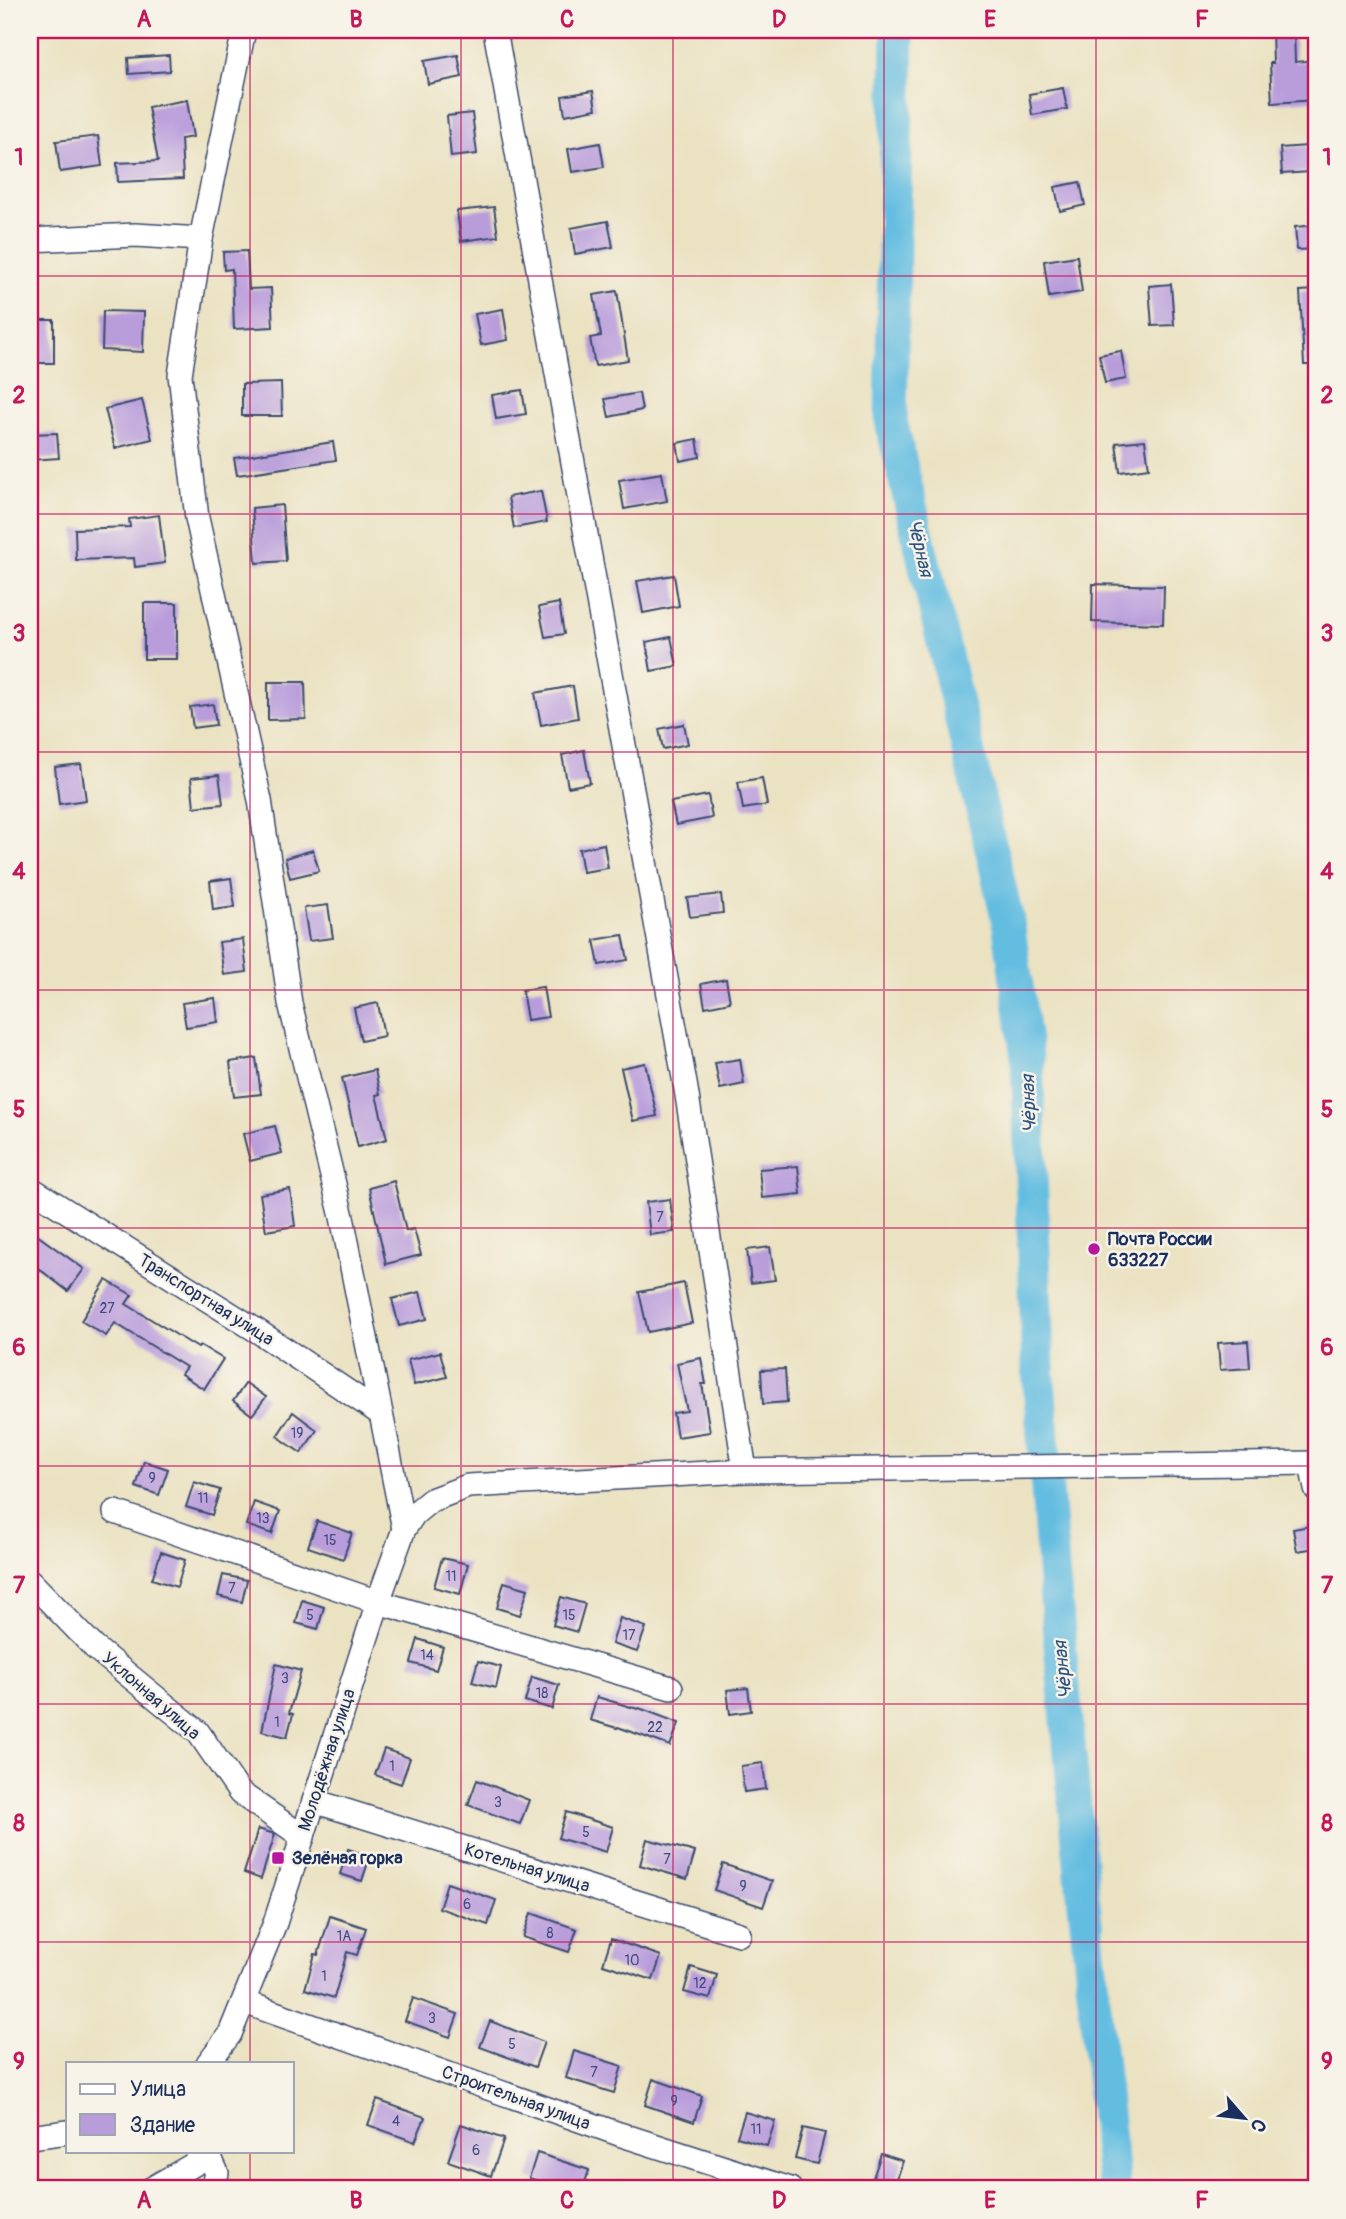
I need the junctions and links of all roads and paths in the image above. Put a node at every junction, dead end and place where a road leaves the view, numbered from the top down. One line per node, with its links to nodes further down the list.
1 (244, 30): 3 (street)
2 (495, 30): 8 (street)
3 (201, 239): 4 (street); 6 (street)
4 (30, 240)
5 (30, 1188): 6 (street, Транспортная улица)
6 (381, 1414): 11 (street)
7 (1314, 1463): 8 (street); 9 (street)
8 (746, 1471): 11 (street)
9 (1316, 1489)
10 (115, 1512): 13 (street)
11 (404, 1529): 13 (street, Молодёжная улица)
12 (30, 1581): 16 (street, Уклонная улица)
13 (377, 1602): 14 (street); 15 (street, Молодёжная улица)
14 (671, 1688)
15 (314, 1801): 16 (street, Молодёжная улица); 17 (street, Котельная улица)
16 (303, 1837): 18 (street, Молодёжная улица)
17 (739, 1934)
18 (244, 2002): 19 (street, Молодёжная улица); 25 (street, Строительная улица)
19 (209, 2062)
20 (66, 2132): 21 (street)
21 (30, 2137)
22 (208, 2153): 23 (street); 24 (street)
23 (150, 2189)
24 (213, 2189)
25 (790, 2189)

